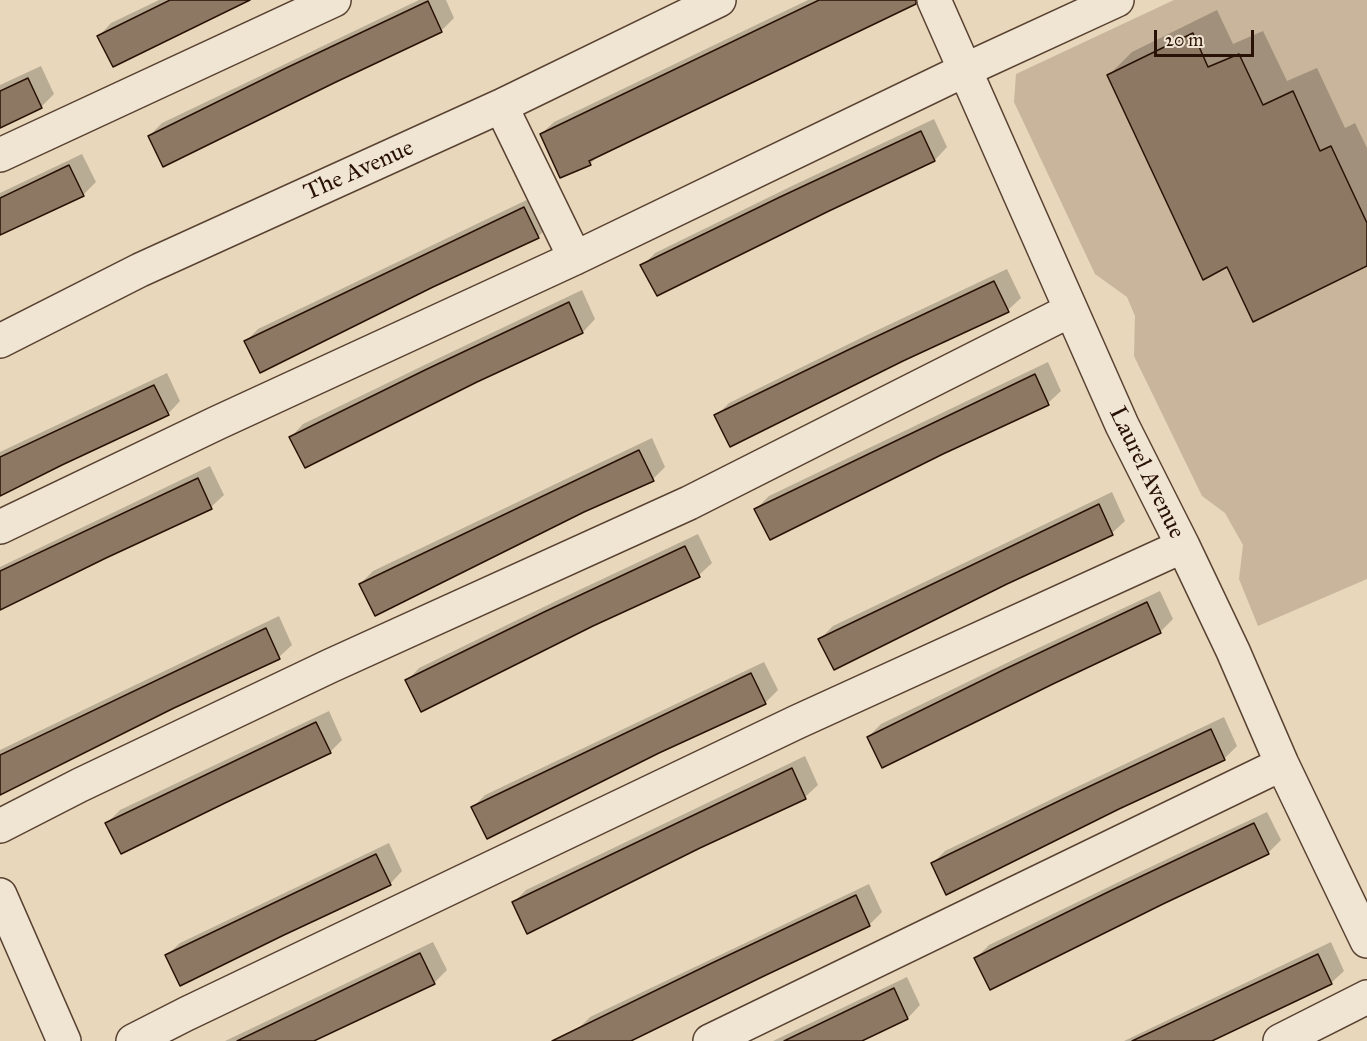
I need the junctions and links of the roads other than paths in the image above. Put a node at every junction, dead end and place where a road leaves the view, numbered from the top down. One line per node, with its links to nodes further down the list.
1 (334, 0): 7 (street)
2 (718, 0): 6 (street, The Avenue)
3 (934, 0): 5 (street, Laurel Avenue)
4 (1117, 0): 5 (street)
5 (965, 70): 8 (street); 9 (street, Laurel Avenue)
6 (501, 106): 8 (street); 10 (street, The Avenue)
7 (0, 155)
8 (575, 258): 11 (street)
9 (1071, 310): 12 (street, Laurel Avenue); 14 (street)
10 (0, 341)
11 (0, 527)
12 (1183, 546): 13 (street, Laurel Avenue); 19 (street)
13 (1282, 764): 16 (street, Laurel Avenue); 20 (street)
14 (0, 826)
15 (0, 895): 18 (street)
16 (1367, 941)
17 (1367, 997): 21 (street)
18 (64, 1041)
19 (133, 1041)
20 (710, 1041)
21 (1280, 1041)

